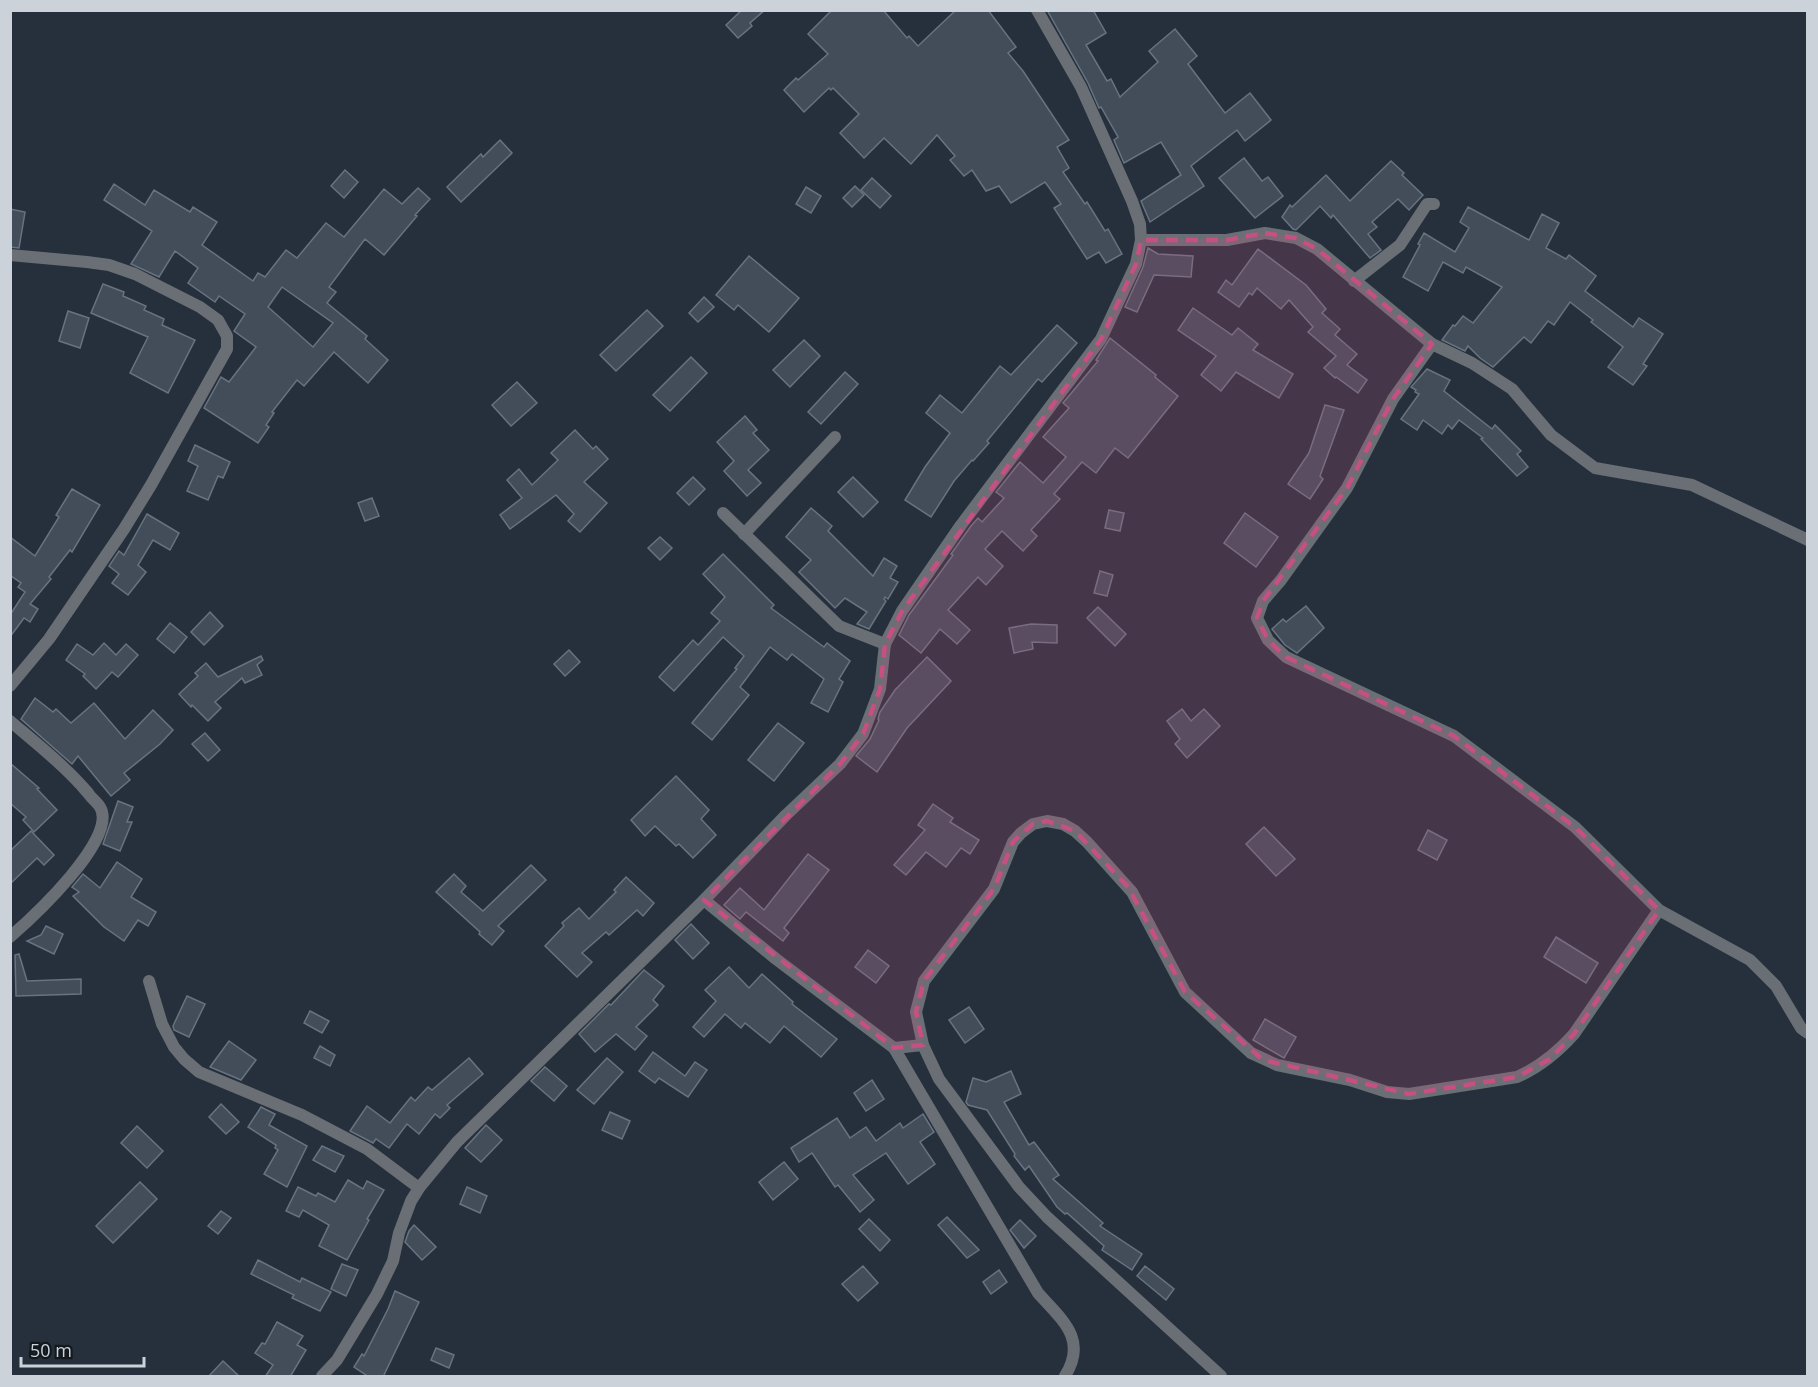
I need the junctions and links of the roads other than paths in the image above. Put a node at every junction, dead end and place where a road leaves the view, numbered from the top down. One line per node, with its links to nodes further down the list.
1 (1037, 10): 3 (street)
2 (1434, 204): 5 (street)
3 (1141, 240): 5 (street); 11 (street)
4 (10, 255): 12 (street)
5 (1354, 281): 6 (street)
6 (1432, 344): 10 (street); 15 (street)
7 (835, 437): 9 (street)
8 (723, 513): 9 (street)
9 (744, 534): 11 (street)
10 (1808, 540)
11 (885, 644): 14 (street)
12 (10, 686)
13 (10, 721): 16 (street)
14 (704, 900): 20 (street); 21 (street)
15 (1659, 910): 18 (street); 19 (street)
16 (10, 937)
17 (150, 981): 21 (street)
18 (1808, 1033)
19 (923, 1045): 20 (street); 24 (street)
20 (894, 1048): 23 (street)
21 (419, 1188): 22 (street)
22 (322, 1377)
23 (1065, 1377)
24 (1221, 1377)

